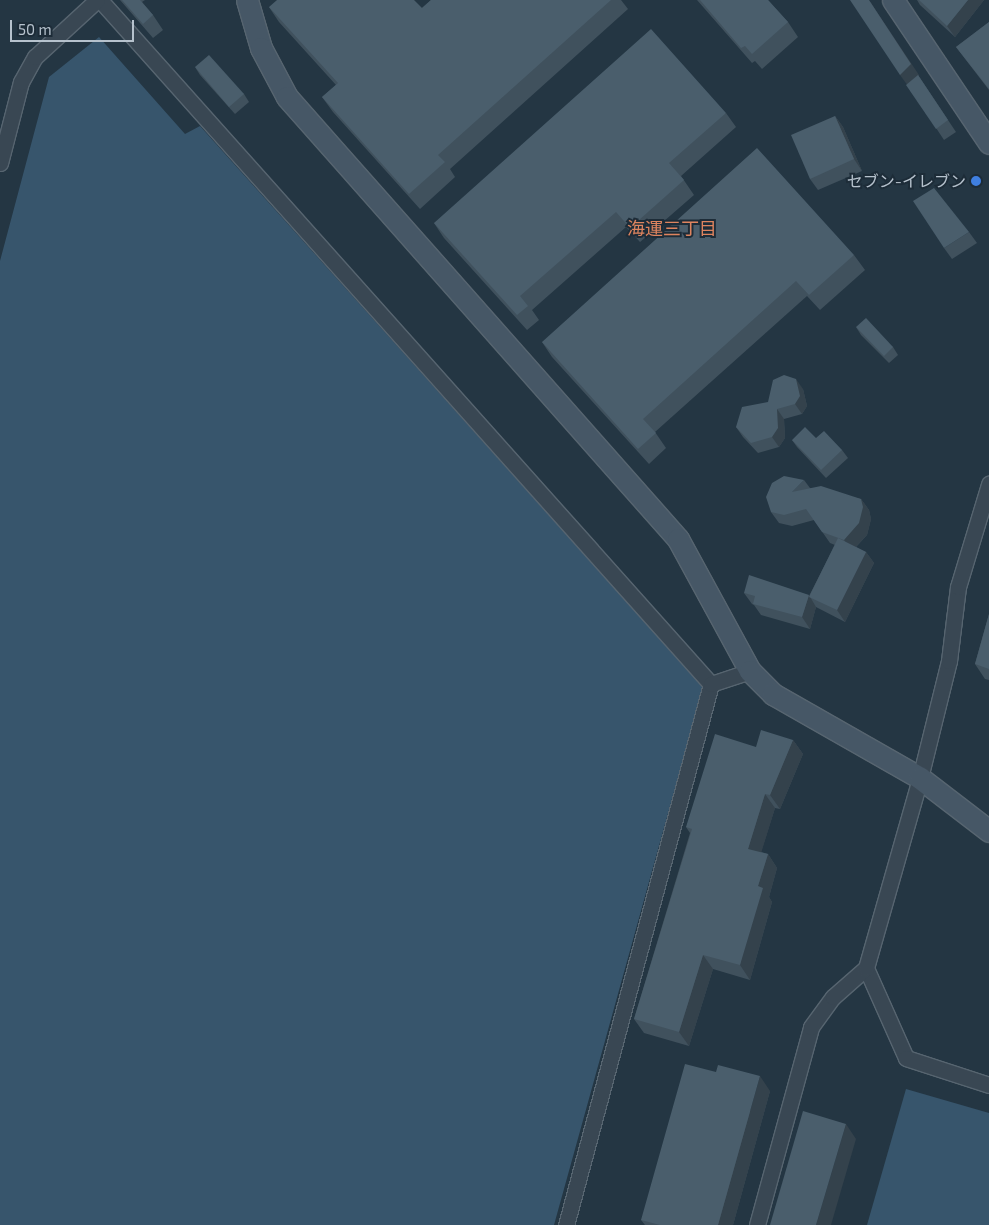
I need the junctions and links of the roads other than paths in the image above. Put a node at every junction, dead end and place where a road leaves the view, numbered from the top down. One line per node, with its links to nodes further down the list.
1 (98, 0): 5 (street); 8 (street)
2 (247, 0): 7 (street)
3 (893, 0): 4 (street)
4 (989, 143)
5 (0, 163)
6 (989, 484): 9 (street)
7 (750, 671): 8 (street); 9 (street)
8 (711, 684): 13 (street)
9 (920, 778): 10 (street); 11 (street)
10 (989, 831)
11 (866, 968): 12 (street); 14 (street)
12 (989, 1085)
13 (566, 1225)
14 (757, 1225)

